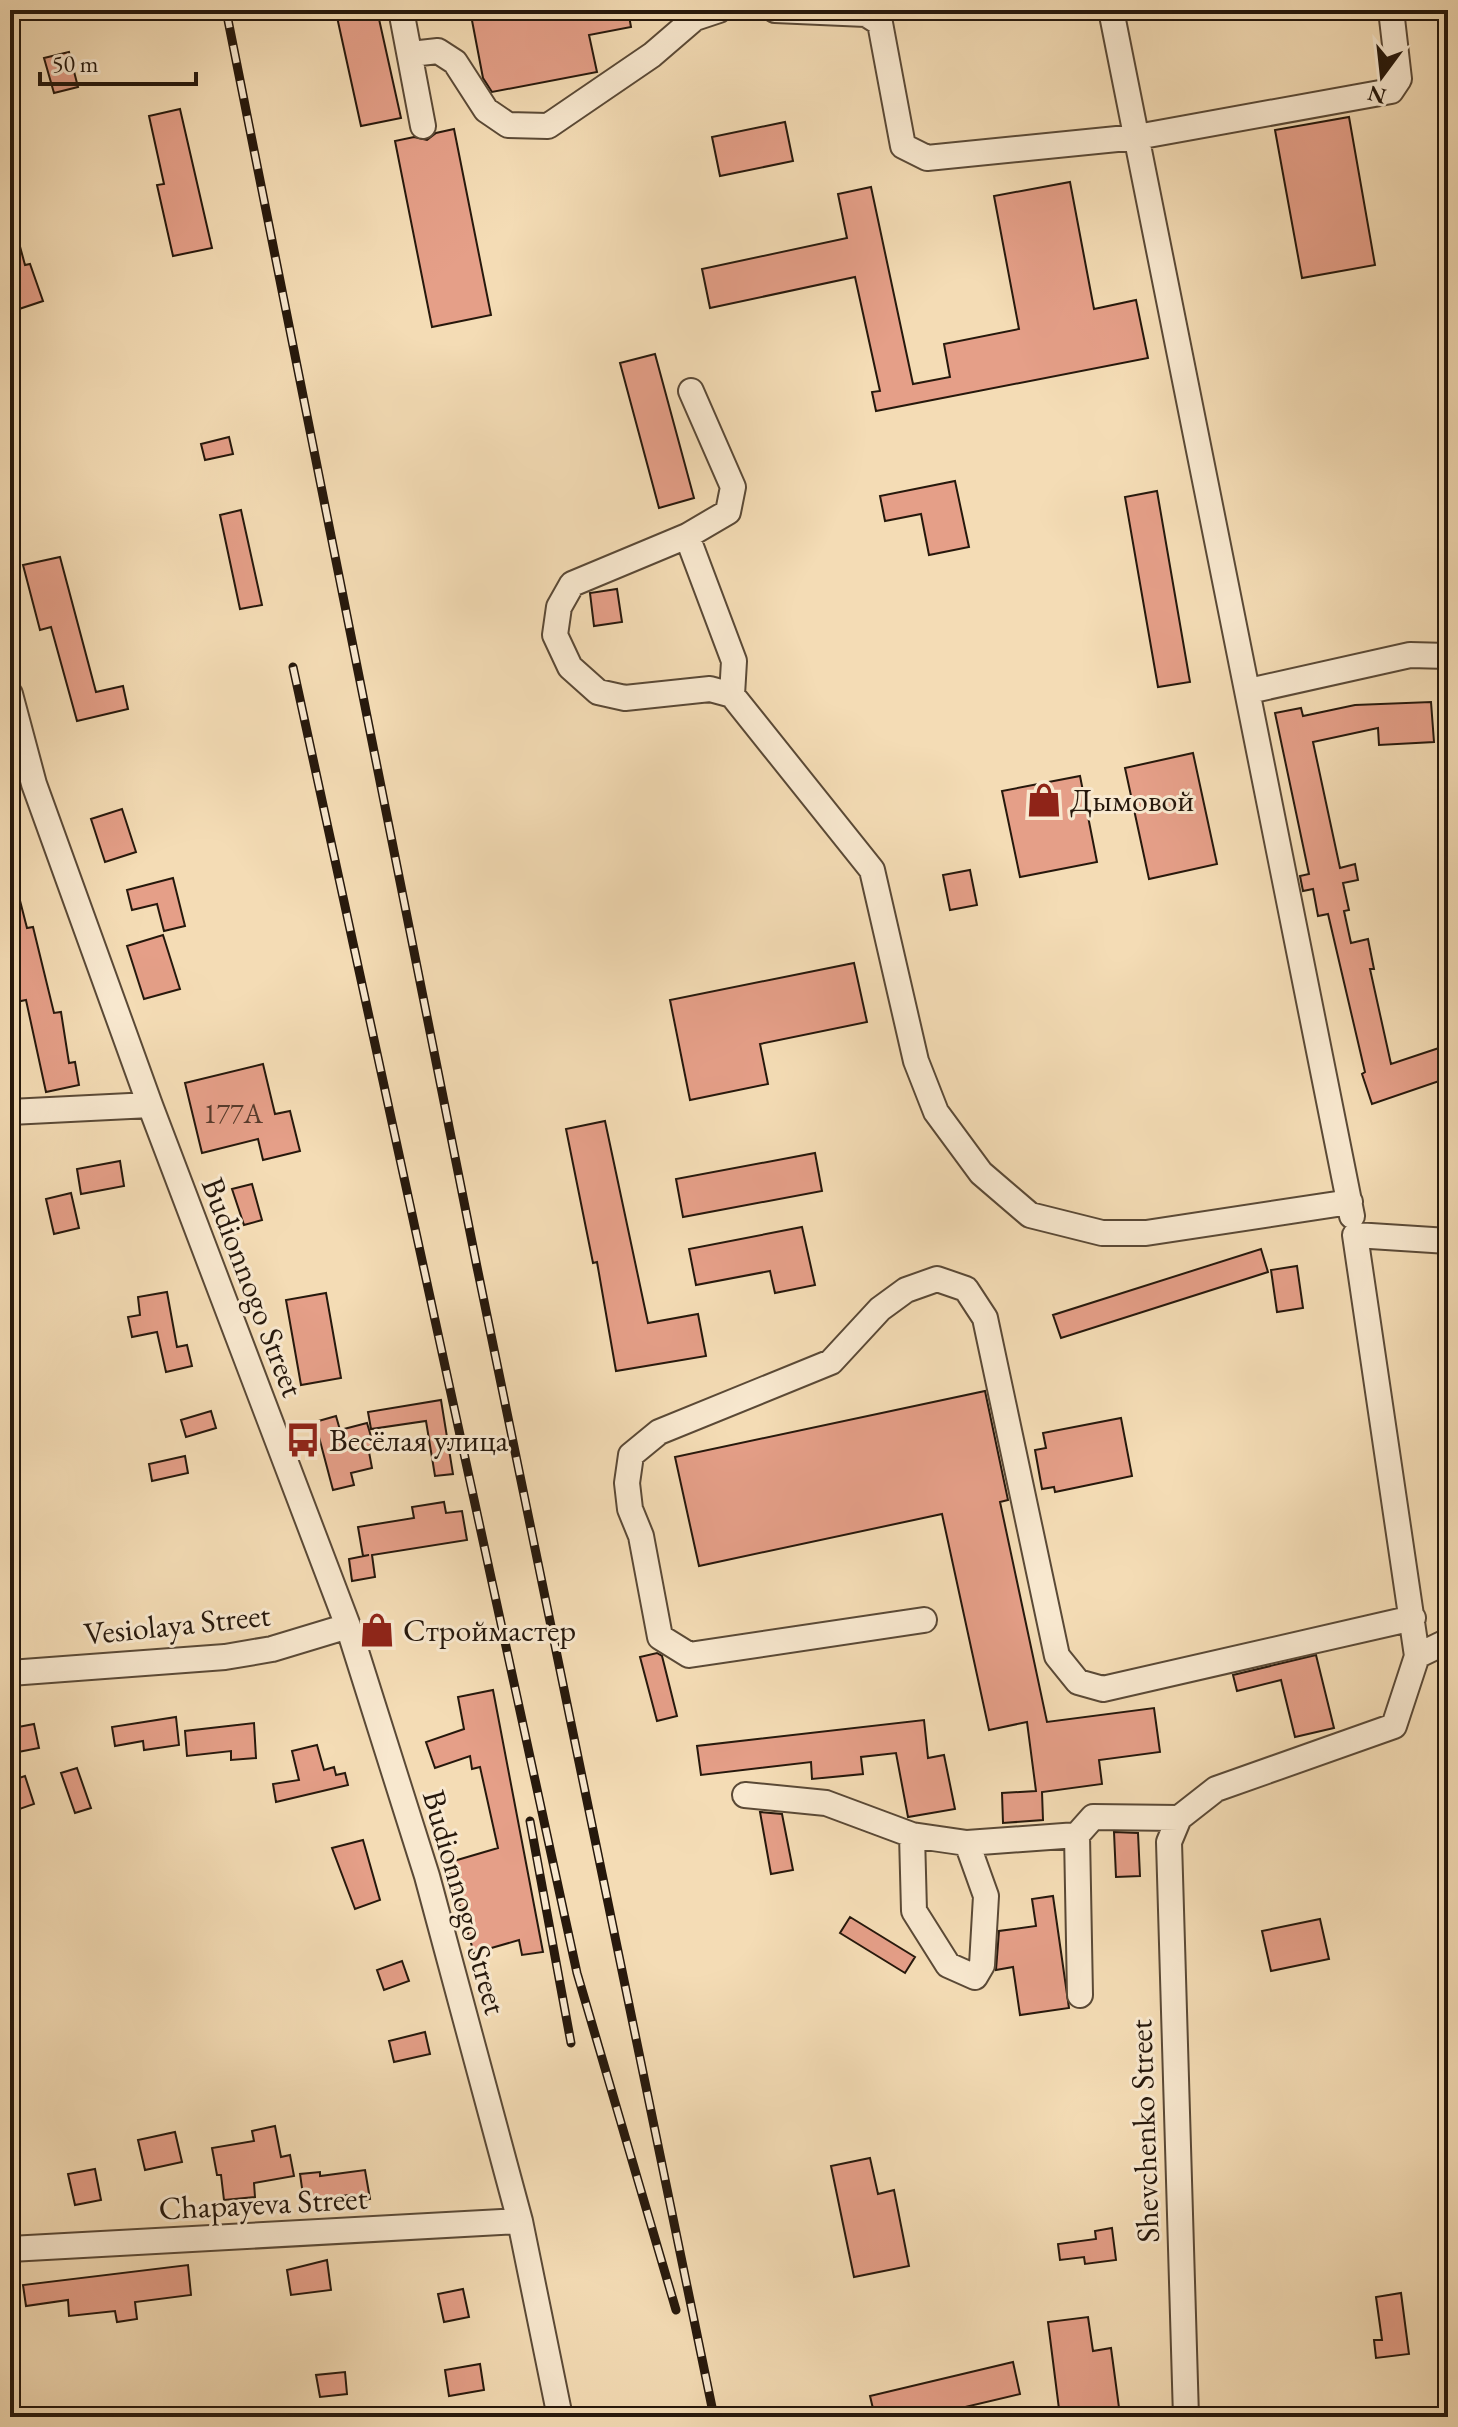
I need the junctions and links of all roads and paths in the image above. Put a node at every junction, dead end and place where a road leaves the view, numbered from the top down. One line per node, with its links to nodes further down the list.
1 (401, 10): 7 (street)
2 (719, 10): 7 (street)
3 (775, 10): 6 (street)
4 (1111, 10): 9 (street)
5 (1391, 10): 9 (street)
6 (882, 16): 9 (street)
7 (411, 54): 8 (street)
8 (423, 126)
9 (1137, 137): 13 (street)
10 (691, 391): 11 (street)
11 (687, 536): 15 (street); 15 (street)
12 (1448, 656): 13 (street)
13 (1249, 691): 18 (street)
14 (10, 694): 16 (street, Budionnogo Street)
15 (732, 695): 18 (street)
16 (150, 1105): 17 (street); 23 (street, Budionnogo Street)
17 (10, 1112)
18 (1350, 1202): 19 (street)
19 (1355, 1235): 20 (street); 21 (street)
20 (1448, 1241)
21 (1413, 1618): 22 (street); 25 (street)
22 (924, 1620)
23 (348, 1626): 26 (street, Vesiolaya Street); 33 (street, Budionnogo Street)
24 (1448, 1641): 25 (street)
25 (1417, 1656): 28 (street)
26 (10, 1673)
27 (745, 1795): 29 (street)
28 (1179, 1818): 30 (street); 36 (street, Shevchenko Street)
29 (912, 1835): 31 (street); 31 (street)
30 (1077, 1835): 31 (street); 32 (street)
31 (967, 1843)
32 (1080, 1995)
33 (520, 2221): 34 (street, Chapayeva Street); 35 (street, Budionnogo Street)
34 (10, 2249)
35 (560, 2417)
36 (1186, 2417)

